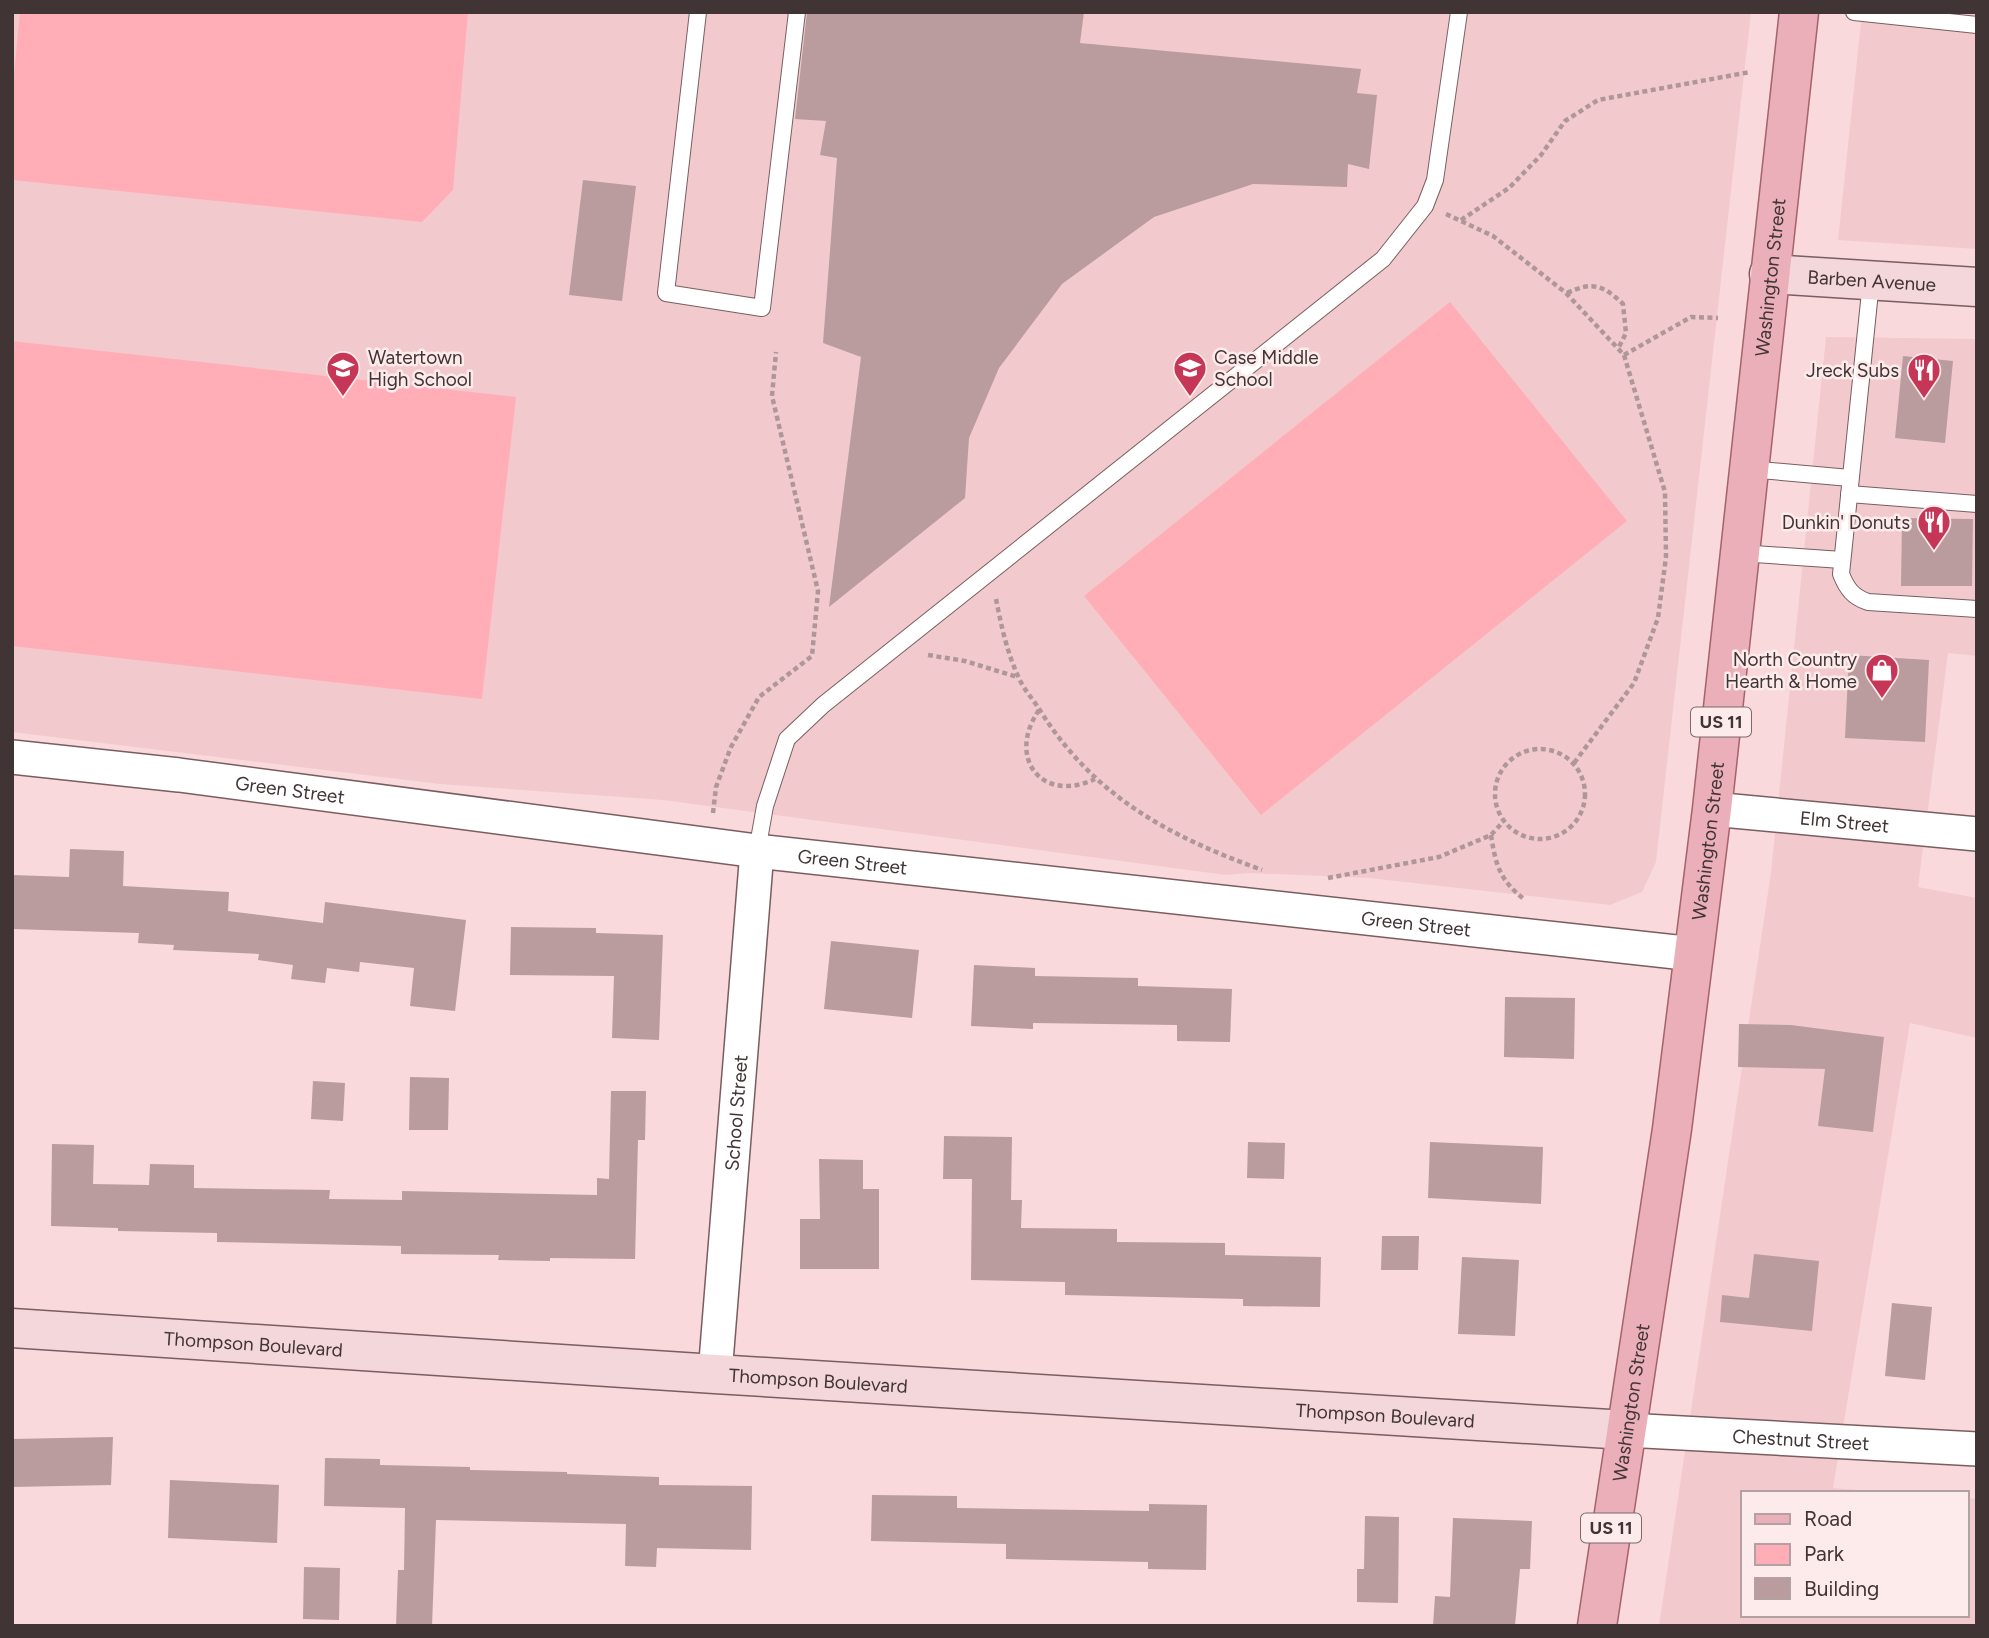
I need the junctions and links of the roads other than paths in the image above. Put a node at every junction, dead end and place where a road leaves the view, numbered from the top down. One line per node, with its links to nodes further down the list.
1 (698, 12): 2 (lane)
2 (797, 12)
3 (1459, 12): 19 (lane)
4 (1799, 12): 7 (main road, Washington Street / US 11)
5 (1854, 12): 6 (lane)
6 (1977, 25)
7 (1769, 274): 8 (street, Barben Avenue); 10 (main road, Washington Street / US 11)
8 (1871, 282): 9 (street, Barben Avenue); 11 (lane)
9 (1977, 287)
10 (1748, 469): 11 (lane); 13 (main road, Washington Street / US 11)
11 (1849, 486): 12 (lane); 14 (lane)
12 (1977, 505)
13 (1740, 553): 14 (lane); 17 (main road, Washington Street / US 11)
14 (1842, 561): 15 (lane)
15 (1977, 609)
16 (12, 757): 19 (street, Green Street)
17 (1712, 809): 18 (street, Elm Street); 20 (main road, Washington Street / US 11)
18 (1977, 834)
19 (757, 851): 20 (street, Green Street); 22 (street, School Street)
20 (1694, 954): 23 (main road, Washington Street / US 11)
21 (12, 1328): 22 (street, Thompson Boulevard)
22 (715, 1374): 23 (street, Thompson Boulevard)
23 (1626, 1430): 24 (street, Chestnut Street); 25 (main road, Washington Street / US 11)
24 (1977, 1449)
25 (1597, 1626)

